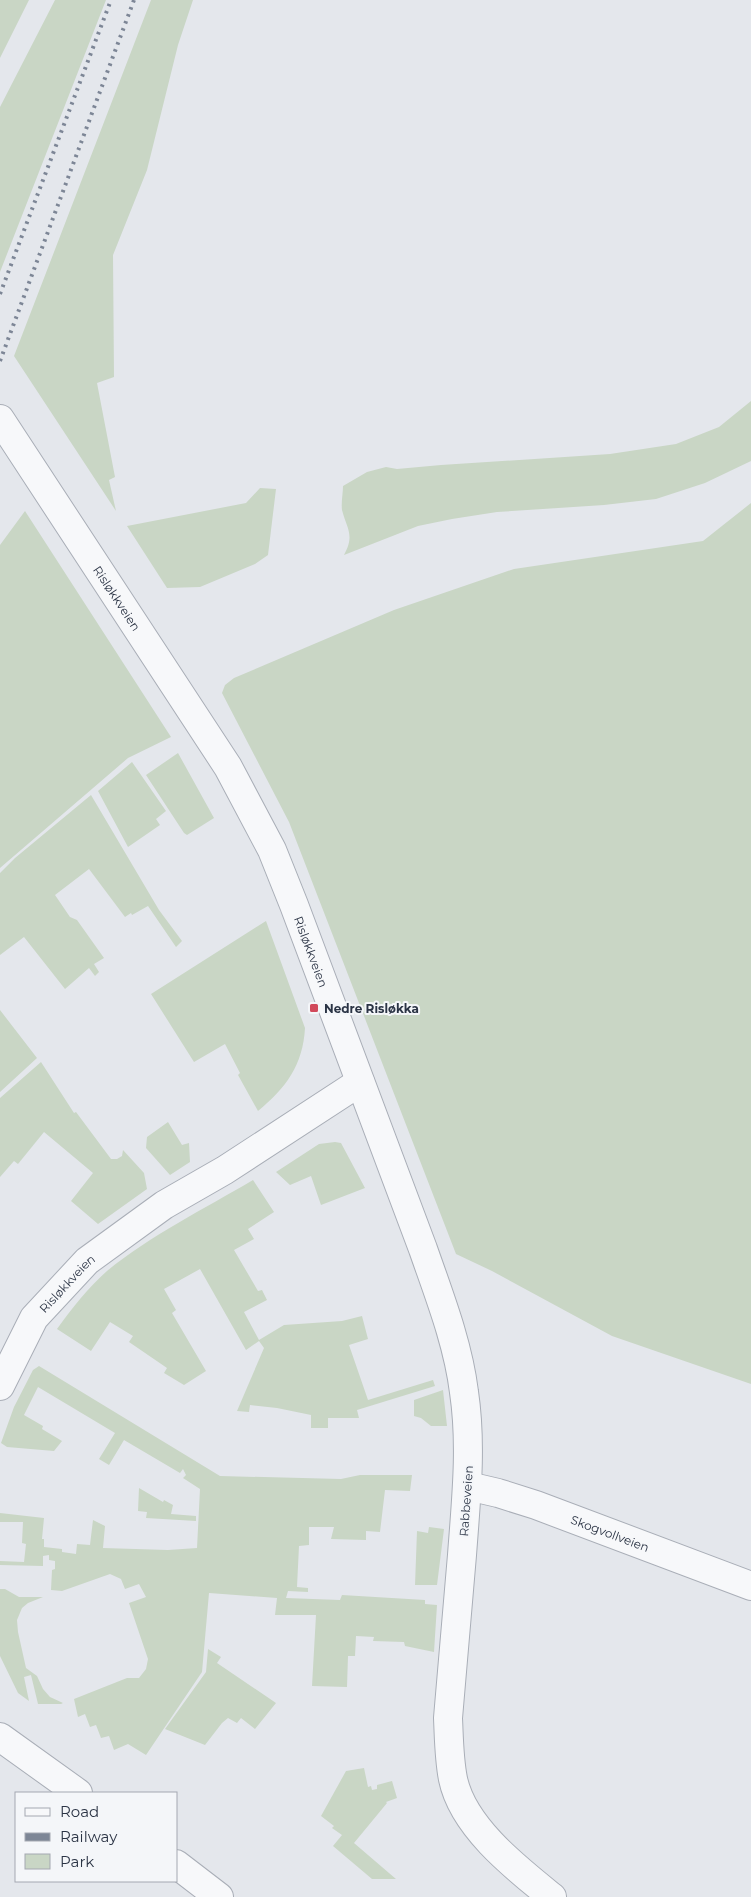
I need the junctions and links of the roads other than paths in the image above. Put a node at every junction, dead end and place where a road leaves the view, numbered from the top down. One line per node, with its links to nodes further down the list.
1 (0, 419): 2 (street, Risløkkveien)
2 (360, 1082): 3 (street, Risløkkveien); 4 (street, Rabbeveien)
3 (0, 1386)
4 (468, 1486): 5 (street, Skogvollveien); 10 (street, Rabbeveien)
5 (751, 1586)
6 (0, 1737): 7 (street)
7 (77, 1792)
8 (178, 1866): 9 (street)
9 (219, 1897)
10 (552, 1897)

